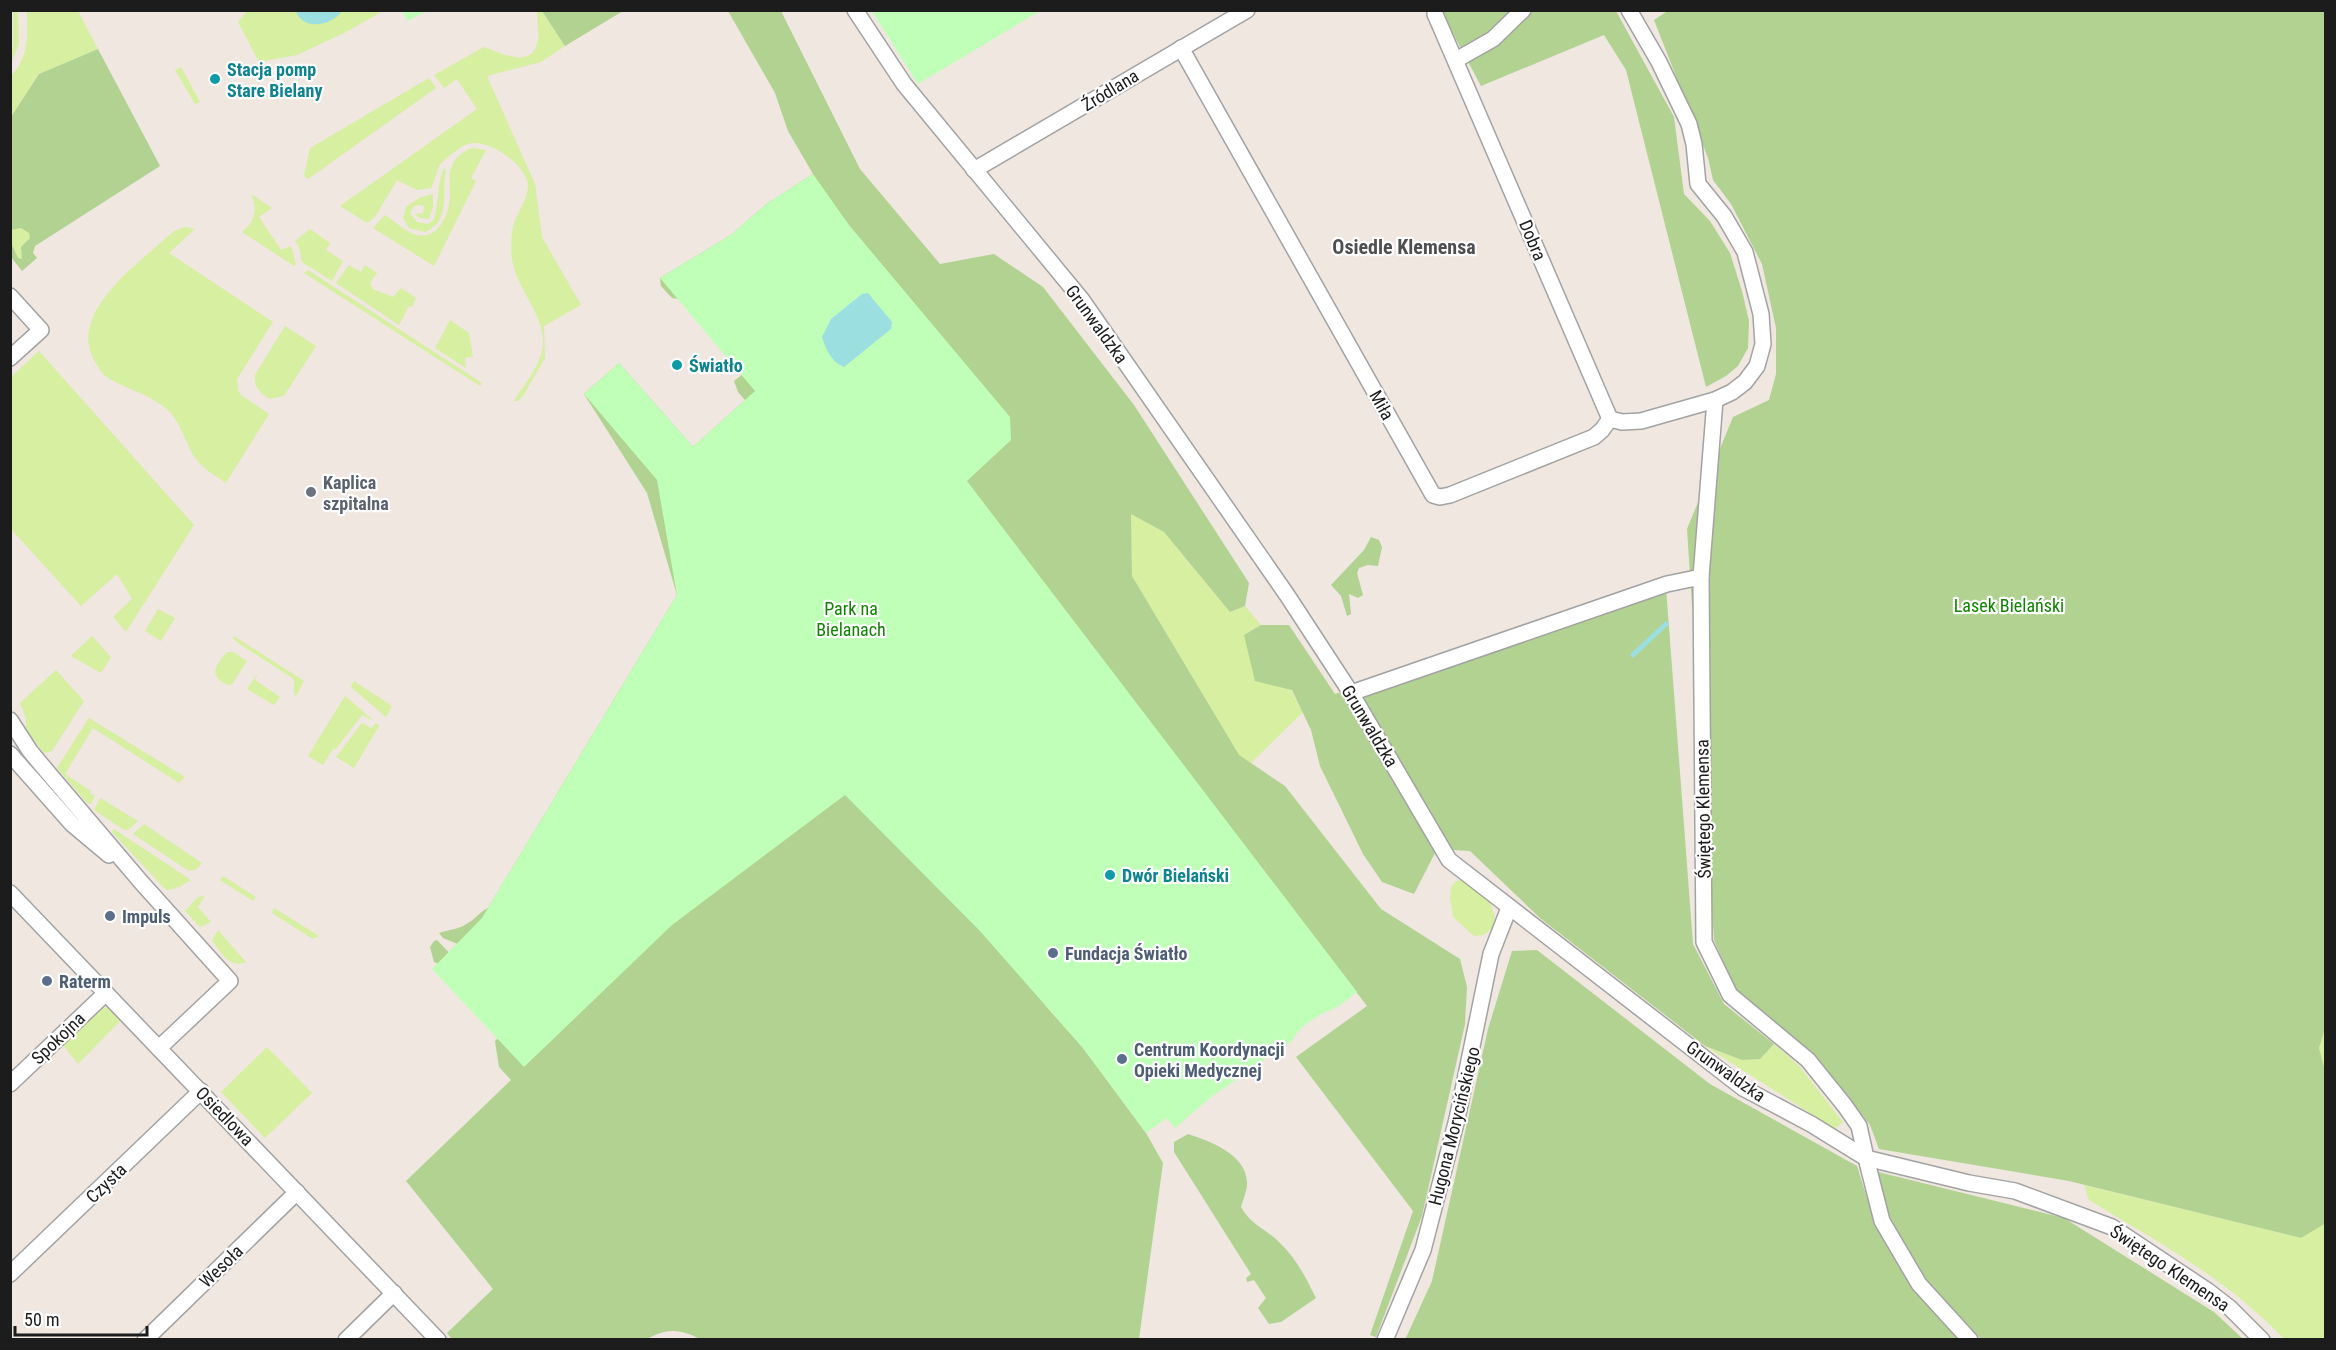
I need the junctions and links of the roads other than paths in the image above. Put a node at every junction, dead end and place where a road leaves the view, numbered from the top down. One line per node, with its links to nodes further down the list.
1 (855, 10): 8 (street, Grunwaldzka)
2 (1247, 10): 6 (street, Źródlana)
3 (1523, 10): 7 (street)
4 (1629, 10): 11 (street)
5 (1435, 14): 7 (street, Dobra)
6 (1181, 48): 8 (street, Źródlana); 12 (street, Miła)
7 (1456, 60): 12 (street, Dobra)
8 (974, 170): 14 (street, Grunwaldzka)
9 (10, 296): 10 (street)
10 (10, 358)
11 (1715, 400): 12 (street); 13 (street, Świętego Klemensa)
12 (1610, 419)
13 (1701, 577): 14 (street); 24 (street, Świętego Klemensa)
14 (1351, 693): 19 (street, Grunwaldzka)
15 (10, 720): 17 (street)
16 (10, 754): 17 (street)
17 (141, 882): 21 (street)
18 (10, 893): 20 (street, Osiedlowa)
19 (1509, 908): 24 (street, Grunwaldzka); 31 (street, Hugona Morycińskiego)
20 (106, 993): 21 (street, Osiedlowa); 22 (street, Spokojna)
21 (159, 1048): 23 (street, Osiedlowa)
22 (10, 1084)
23 (201, 1091): 25 (street, Osiedlowa); 26 (street, Czysta)
24 (1866, 1158): 32 (street); 33 (street, Świętego Klemensa)
25 (297, 1192): 27 (street, Osiedlowa); 28 (street, Wesoła)
26 (10, 1274)
27 (394, 1293): 29 (street); 30 (street, Osiedlowa)
28 (145, 1340)
29 (346, 1340)
30 (438, 1340)
31 (1385, 1340)
32 (1970, 1340)
33 (2262, 1340)

